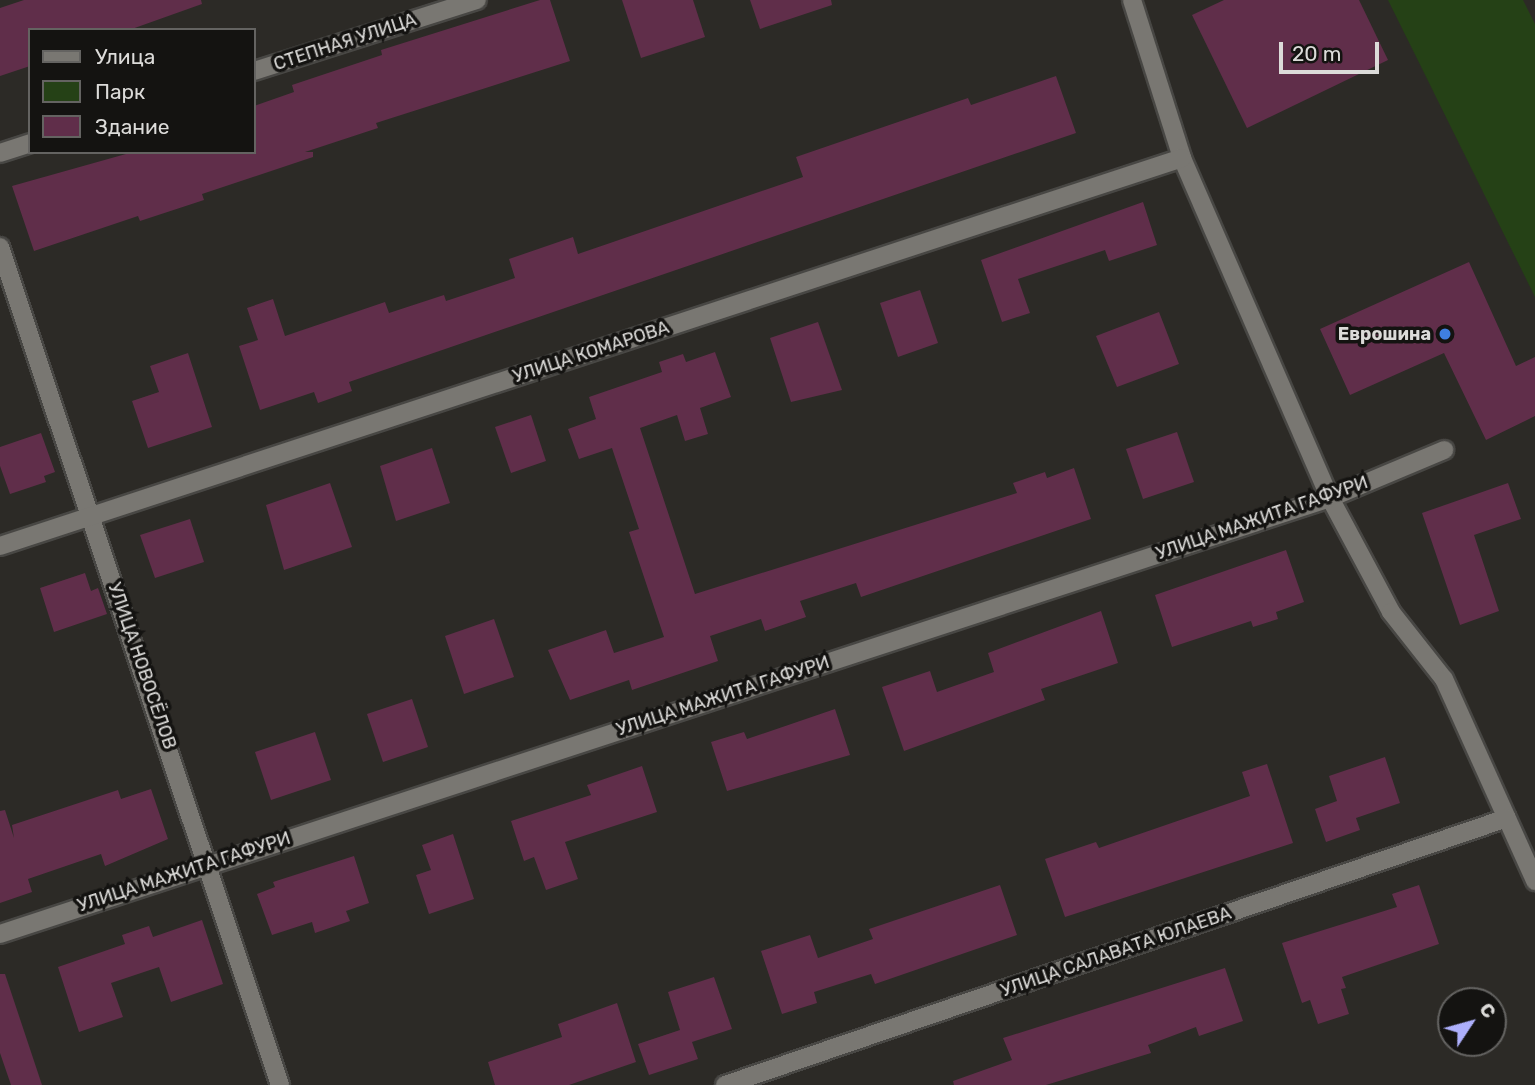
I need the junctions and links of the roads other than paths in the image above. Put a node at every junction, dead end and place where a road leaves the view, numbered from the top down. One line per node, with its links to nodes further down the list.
1 (477, 0): 3 (street, СТЕПНАЯ УЛИЦА)
2 (1132, 0): 6 (street)
3 (256, 70)
4 (28, 144): 5 (street)
5 (0, 153)
6 (1182, 158): 9 (street); 10 (street, УЛИЦА КОМАРОВА)
7 (0, 247): 10 (street, УЛИЦА НОВОСЁЛОВ)
8 (1444, 450): 9 (street, УЛИЦА МАЖИТА ГАФУРИ)
9 (1330, 498): 12 (street); 13 (street, УЛИЦА МАЖИТА ГАФУРИ)
10 (91, 517): 11 (street, УЛИЦА КОМАРОВА); 13 (street, УЛИЦА НОВОСЁЛОВ)
11 (0, 547)
12 (1507, 818): 14 (street); 17 (street, УЛИЦА САЛАВАТА ЮЛАЕВА)
13 (209, 863): 15 (street, УЛИЦА МАЖИТА ГАФУРИ); 16 (street, УЛИЦА НОВОСЁЛОВ)
14 (1535, 881)
15 (0, 934)
16 (280, 1085)
17 (725, 1085)

